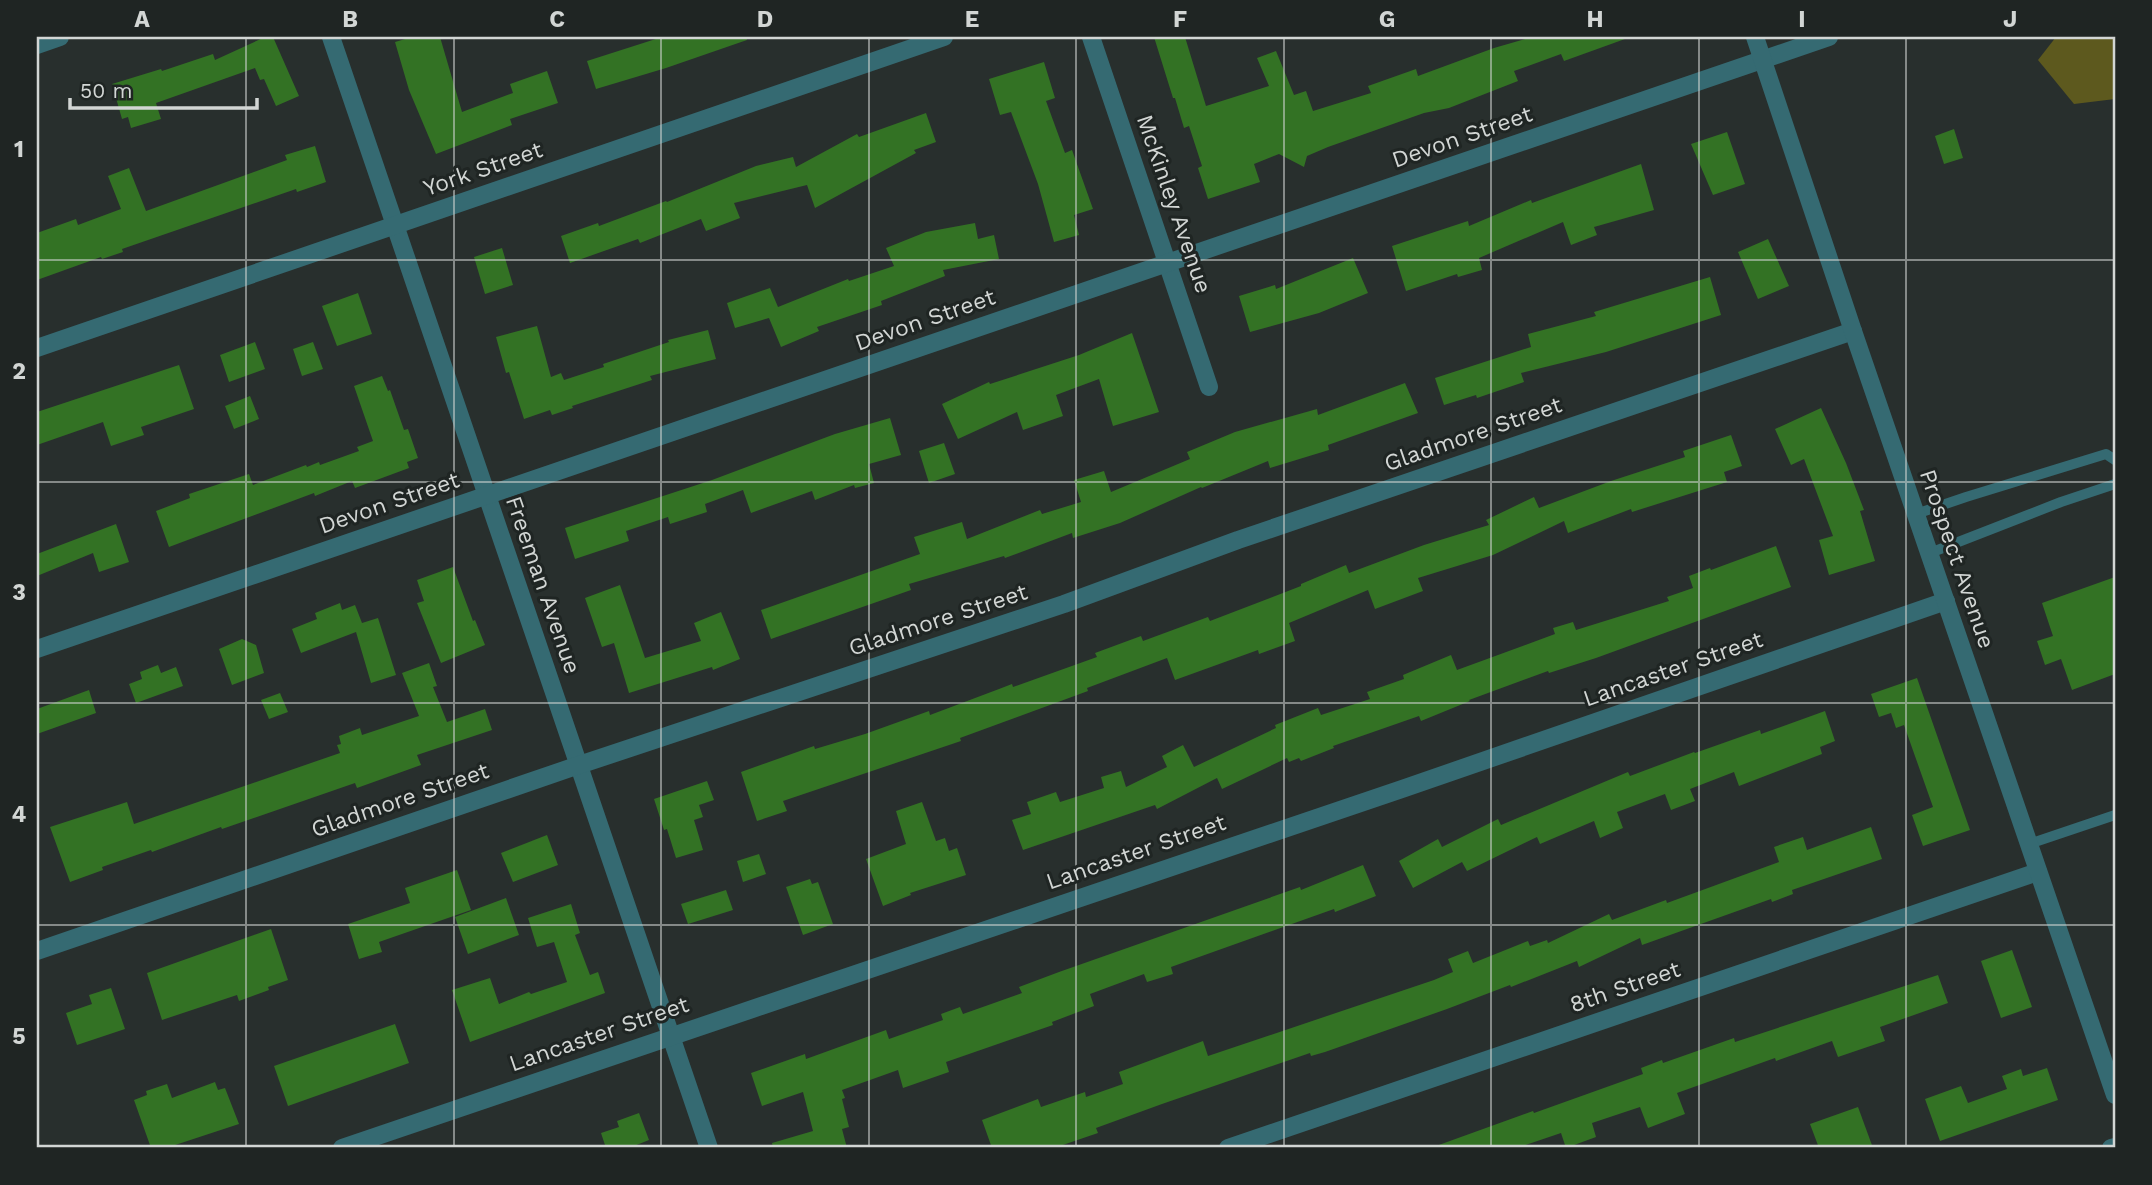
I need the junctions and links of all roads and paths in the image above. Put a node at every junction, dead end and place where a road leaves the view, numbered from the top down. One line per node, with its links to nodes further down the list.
1 (60, 37): 7 (street)
2 (331, 37): 9 (street, Freeman Avenue)
3 (944, 37): 9 (street, York Street)
4 (1091, 37): 10 (street, McKinley Avenue)
5 (1755, 37): 8 (street, Prospect Avenue)
6 (1829, 37): 8 (street, Devon Street)
7 (37, 45)
8 (1763, 60): 10 (street, Devon Street); 11 (street, Prospect Avenue)
9 (394, 225): 12 (street, York Street); 16 (street, Freeman Avenue)
10 (1168, 263): 13 (street, McKinley Avenue); 16 (street, Devon Street)
11 (1853, 331): 17 (street, Prospect Avenue); 21 (street, Gladmore Street)
12 (37, 348)
13 (1209, 387)
14 (2115, 460): 17 (lane)
15 (2115, 484): 18 (lane)
16 (487, 496): 20 (street, Devon Street); 21 (street, Freeman Avenue)
17 (1916, 514): 18 (street, Prospect Avenue)
18 (1930, 553): 19 (street, Prospect Avenue)
19 (1946, 601): 23 (street, Prospect Avenue); 26 (street, Lancaster Street)
20 (37, 649)
21 (579, 765): 25 (street, Gladmore Street); 26 (street, Freeman Avenue)
22 (2115, 815): 23 (lane)
23 (2029, 844): 24 (street, Prospect Avenue)
24 (2038, 872): 27 (street, Prospect Avenue); 30 (street, 8th Street)
25 (37, 951)
26 (671, 1036): 28 (street, Lancaster Street); 29 (street, Freeman Avenue)
27 (2115, 1095)
28 (342, 1148)
29 (709, 1148)
30 (1228, 1148)

